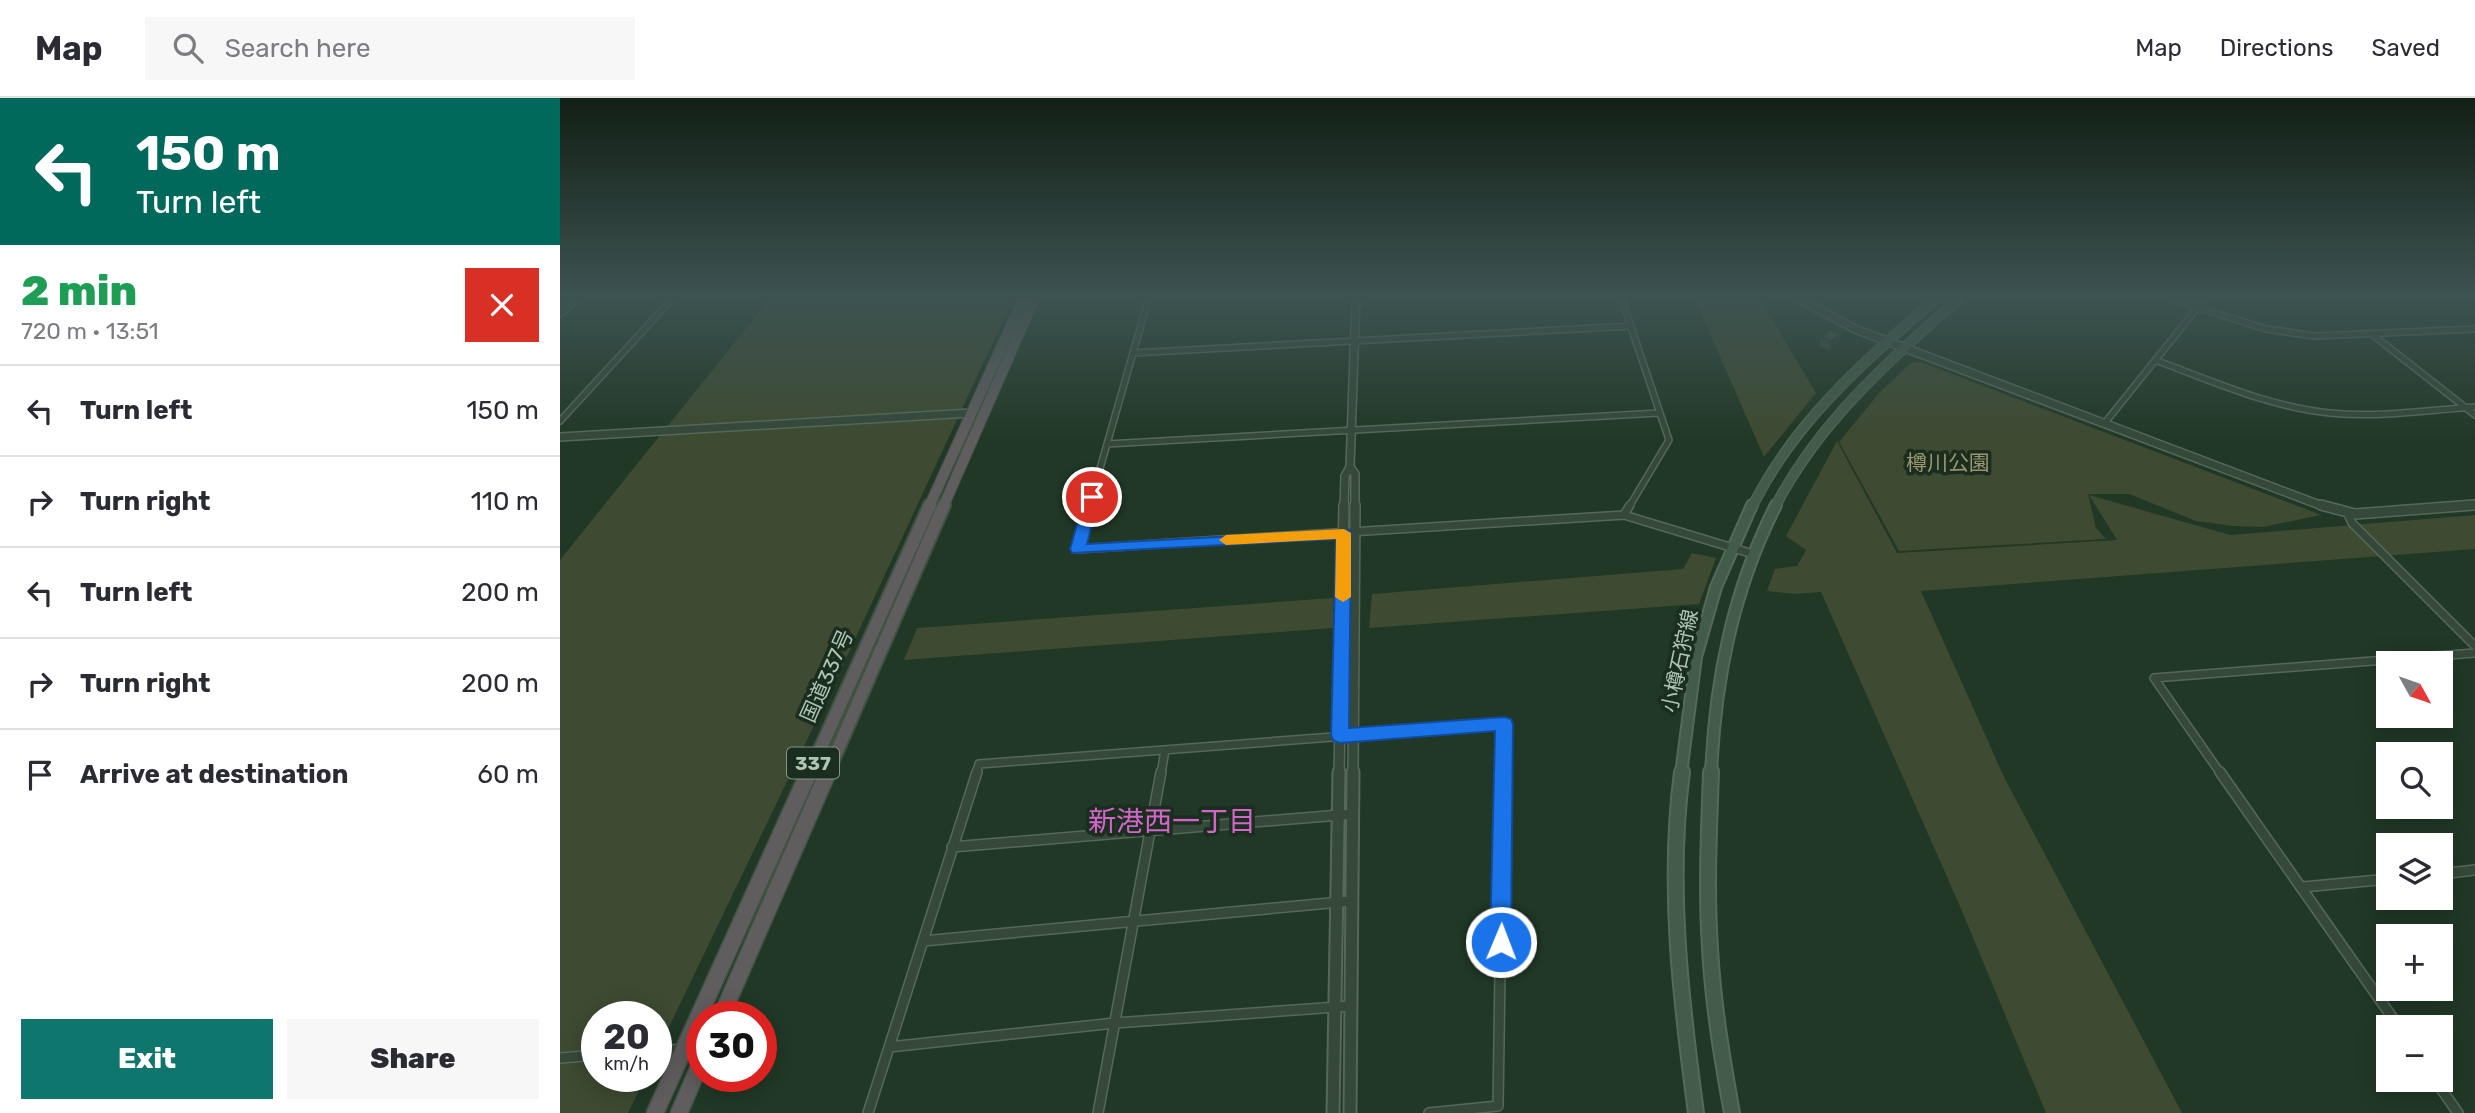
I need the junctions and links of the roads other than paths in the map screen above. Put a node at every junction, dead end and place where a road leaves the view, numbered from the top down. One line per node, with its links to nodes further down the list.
1 (630, 344): 22 (street)
2 (1002, 344): 18 (highway, 国道337号 / 337)
3 (1015, 344): 19 (highway, 国道337号 / 337)
4 (1136, 344): 14 (street)
5 (1292, 344): 14 (street)
6 (1354, 344): 24 (street)
7 (1637, 344): 20 (street)
8 (1885, 344): 31 (main road, 小樽石狩線)
9 (1894, 344): 13 (street)
10 (1908, 344): 13 (main road, 小樽石狩線)
11 (2167, 344): 15 (street)
12 (2386, 344): 16 (street)
13 (1904, 348): 23 (street); 32 (main road, 小樽石狩線)
14 (1133, 353): 26 (street)
15 (2155, 360): 16 (street); 23 (street)
16 (2466, 407): 17 (street); 21 (street)
17 (2475, 407)
18 (971, 413): 19 (street); 25 (street); 56 (highway, 国道337号 / 337)
19 (987, 413): 50 (highway, 国道337号 / 337)
20 (1659, 413): 24 (street); 29 (street)
21 (2475, 415)
22 (560, 421)
23 (2104, 424): 28 (street)
24 (1351, 430): 26 (street); 30 (street)
25 (560, 437)
26 (1107, 444): 30 (street)
27 (2475, 505): 28 (street)
28 (2347, 512): 33 (street)
29 (1624, 515): 30 (street); 31 (street)
30 (1349, 533): 35 (street); 36 (street)
31 (1732, 546): 32 (street); 70 (main road, 小樽石狩線)
32 (1753, 554): 71 (main road, 小樽石狩線)
33 (2475, 646)
34 (2475, 653): 45 (street)
35 (1353, 734): 36 (street); 38 (street); 69 (street)
36 (1340, 736): 37 (street); 39 (street)
37 (1165, 750): 40 (street); 41 (street)
38 (1352, 814): 39 (street); 46 (street)
39 (1339, 816): 40 (street); 47 (street)
40 (1150, 831): 41 (street); 48 (street)
41 (952, 847): 49 (street)
42 (2475, 870): 43 (street)
43 (2453, 873)
44 (2376, 879): 45 (street)
45 (2303, 887): 53 (street)
46 (1351, 901): 47 (street); 51 (street)
47 (1337, 903): 48 (street); 52 (street)
48 (1133, 922): 49 (street); 54 (street)
49 (923, 941): 55 (street)
50 (728, 1001)
51 (1351, 1006): 52 (street); 68 (street)
52 (1335, 1008): 54 (street); 67 (street)
53 (2391, 1015)
54 (1115, 1024): 55 (street); 66 (street)
55 (889, 1047): 65 (street)
56 (683, 1049): 57 (street); 58 (street); 63 (highway, 国道337号 / 337)
57 (686, 1049)
58 (672, 1050)
59 (581, 1056): 60 (street)
60 (560, 1058)
61 (688, 1092): 64 (highway)
62 (2443, 1092): 72 (street)
63 (655, 1113)
64 (679, 1113)
65 (868, 1113)
66 (1098, 1113)
67 (1333, 1113)
68 (1350, 1113)
69 (1429, 1113)
70 (1696, 1113)
71 (1732, 1113)
72 (2458, 1113)

